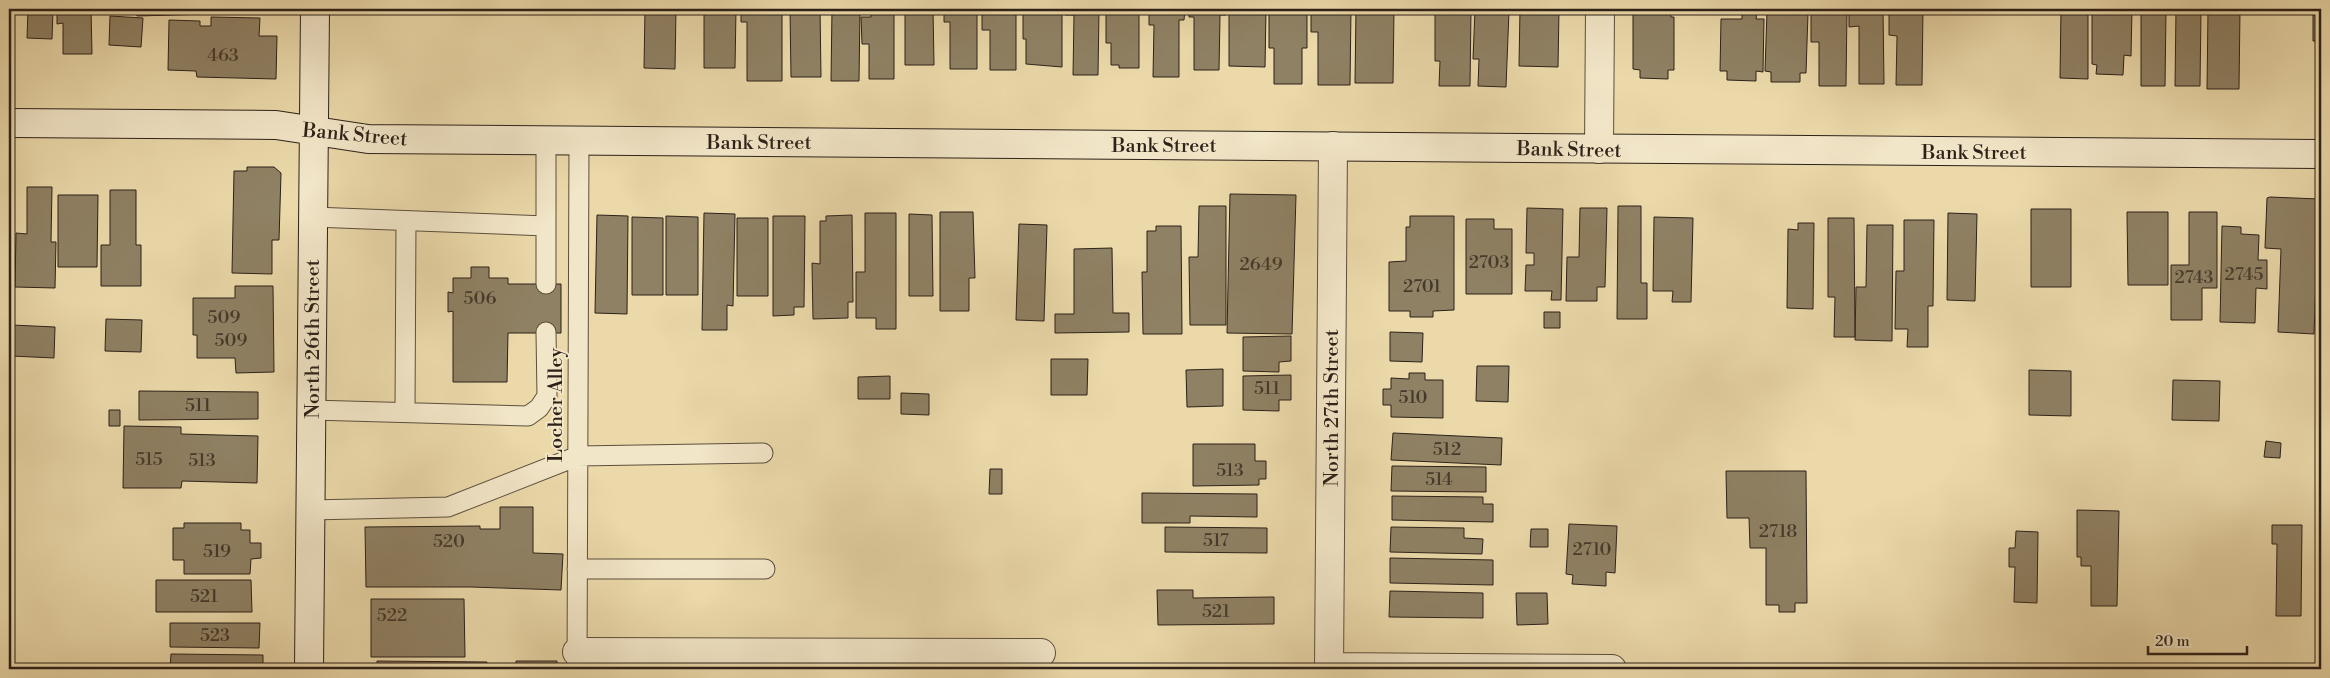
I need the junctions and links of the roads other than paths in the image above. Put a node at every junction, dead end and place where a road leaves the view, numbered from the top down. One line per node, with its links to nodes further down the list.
1 (315, 9): 4 (street, North 26th Street)
2 (1600, 9): 8 (street)
3 (9, 123): 4 (street, Bank Street)
4 (314, 131): 5 (street, Bank Street); 10 (street, North 26th Street)
5 (546, 141): 6 (street, Bank Street); 12 (lane)
6 (579, 141): 7 (street, Bank Street); 18 (lane, Locher Alley)
7 (1333, 146): 8 (street, Bank Street); 24 (street, North 27th Street)
8 (1599, 149): 9 (street, Bank Street)
9 (2321, 154)
10 (313, 217): 11 (lane); 15 (street, North 26th Street)
11 (406, 221): 12 (lane); 16 (lane)
12 (546, 226): 13 (lane)
13 (546, 284)
14 (546, 332): 16 (lane)
15 (311, 410): 16 (lane); 19 (street, North 26th Street)
16 (405, 412)
17 (763, 453): 18 (lane)
18 (578, 456): 19 (lane); 20 (lane, Locher Alley)
19 (310, 510): 25 (street, North 26th Street)
20 (578, 569): 21 (lane); 23 (lane, Locher Alley)
21 (765, 569)
22 (1032, 659): 23 (street)
23 (577, 661)
24 (1330, 668): 26 (street)
25 (309, 669)
26 (1612, 669)

